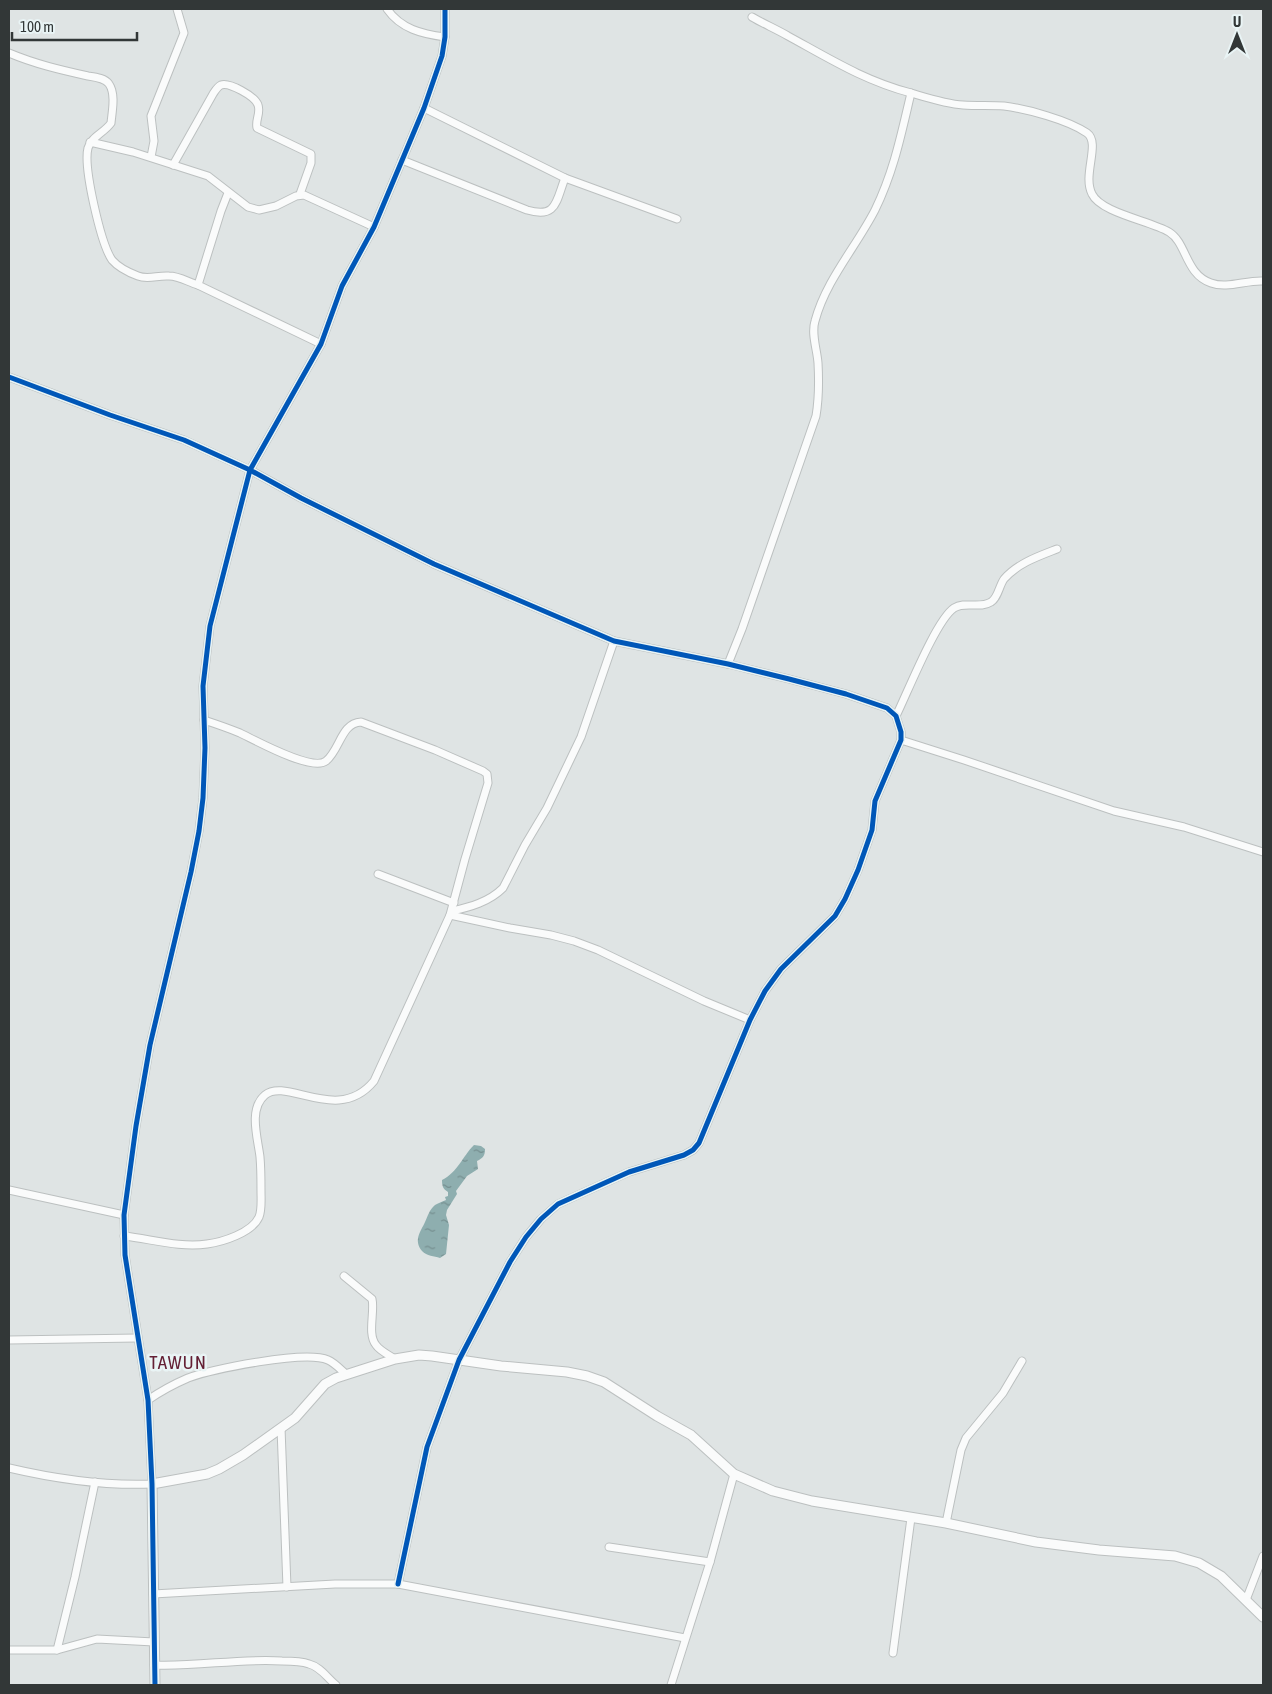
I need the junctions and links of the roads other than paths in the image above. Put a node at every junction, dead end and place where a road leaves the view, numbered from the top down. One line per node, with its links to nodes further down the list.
1 (177, 9): 10 (street)
2 (386, 9): 5 (street)
3 (445, 9): 5 (street)
4 (752, 17): 7 (street)
5 (445, 37): 8 (street)
6 (9, 53): 9 (street)
7 (911, 93): 18 (street); 25 (street)
8 (424, 108): 11 (street); 13 (street)
9 (90, 142): 10 (street); 19 (street)
10 (151, 158): 12 (street)
11 (402, 160): 13 (street); 17 (street)
12 (173, 165): 14 (street); 15 (street)
13 (565, 178): 16 (street)
14 (228, 193): 15 (street); 19 (street)
15 (300, 194): 17 (street)
16 (677, 219)
17 (374, 227): 20 (street)
18 (1263, 282)
19 (198, 285): 20 (street)
20 (322, 344): 22 (street)
21 (9, 377): 22 (street)
22 (250, 470): 24 (street); 27 (street)
23 (1057, 549): 26 (street)
24 (614, 641): 25 (street); 32 (street)
25 (728, 664): 26 (street)
26 (896, 716): 28 (street)
27 (204, 720): 31 (street); 35 (street)
28 (901, 740): 29 (street); 33 (street)
29 (1263, 852)
30 (378, 874): 31 (street)
31 (454, 904): 32 (street)
32 (451, 913): 33 (street); 36 (street)
33 (750, 1020): 41 (street)
34 (9, 1190): 35 (street)
35 (124, 1215): 36 (street)
36 (124, 1236): 38 (street)
37 (344, 1276): 40 (street)
38 (137, 1338): 39 (street); 44 (street)
39 (9, 1340)
40 (395, 1359): 41 (street); 43 (street)
41 (459, 1360): 47 (street); 55 (street)
42 (1022, 1361): 51 (street)
43 (346, 1374): 44 (street); 45 (street)
44 (148, 1400): 49 (street)
45 (281, 1428): 49 (street); 56 (street)
46 (9, 1468): 48 (street)
47 (734, 1474): 50 (street); 54 (street)
48 (95, 1482): 49 (street); 63 (street)
49 (152, 1484): 57 (street)
50 (911, 1518): 51 (street); 64 (street)
51 (946, 1523): 58 (street)
52 (609, 1547): 54 (street)
53 (1263, 1556): 58 (street)
54 (710, 1562): 60 (street)
55 (398, 1584): 56 (street); 60 (street)
56 (287, 1587): 57 (street)
57 (153, 1594): 61 (street)
58 (1246, 1600): 59 (street)
59 (1263, 1617)
60 (685, 1638): 68 (street)
61 (154, 1642): 63 (street); 65 (street)
62 (9, 1650): 63 (street)
63 (57, 1650)
64 (893, 1653)
65 (154, 1665): 66 (street); 67 (street)
66 (155, 1685)
67 (336, 1685)
68 (671, 1685)

